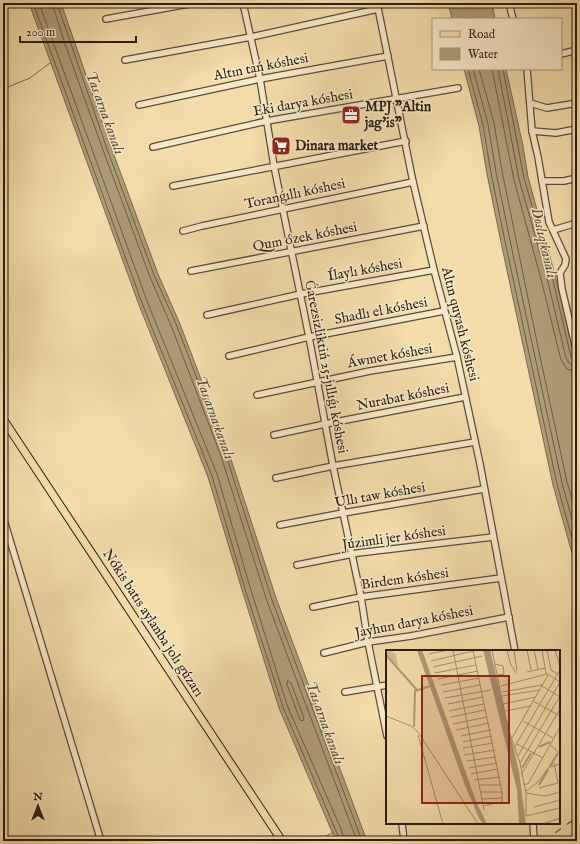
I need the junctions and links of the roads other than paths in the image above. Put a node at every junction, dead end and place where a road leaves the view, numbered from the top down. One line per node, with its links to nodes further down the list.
1 (194, 3): 6 (street)
2 (243, 3): 7 (street, Ǵarezsizliktiń 25-jıllıǵı kóshesi)
3 (509, 3): 5 (street)
4 (378, 6): 7 (street); 10 (street, Altın quyash kóshesi)
5 (513, 18)
6 (106, 19)
7 (251, 37): 11 (street); 13 (street, Ǵarezsizliktiń 25-jıllıǵı kóshesi)
8 (577, 50): 9 (street)
9 (562, 54)
10 (388, 56): 13 (street, Altın tań kóshesi); 15 (street, Altın quyash kóshesi)
11 (125, 60)
12 (526, 70): 16 (street)
13 (260, 79): 18 (street, Altın tań kóshesi); 19 (street, Ǵarezsizliktiń 25-jıllıǵı kóshesi)
14 (458, 88): 15 (street, Eki darya kóshesi)
15 (397, 99): 19 (street, Eki darya kóshesi); 22 (street, Altın quyash kóshesi)
16 (530, 103): 17 (street); 21 (street)
17 (577, 103)
18 (139, 105)
19 (267, 121): 23 (street, Eki darya kóshesi); 24 (street, Ǵarezsizliktiń 25-jıllıǵı kóshesi)
20 (577, 129): 21 (street)
21 (532, 131): 27 (street)
22 (406, 141): 24 (street); 26 (street, Altın quyash kóshesi)
23 (153, 147)
24 (274, 166): 28 (street); 29 (street, Ǵarezsizliktiń 25-jıllıǵı kóshesi)
25 (577, 178): 27 (street)
26 (413, 182): 29 (street, Toranǵıllı kóshesi); 31 (street, Altın quyash kóshesi)
27 (542, 182): 32 (street)
28 (173, 186)
29 (283, 209): 33 (street, Toranǵıllı kóshesi); 34 (street, Ǵarezsizliktiń 25-jıllıǵı kóshesi)
30 (577, 223): 32 (street)
31 (424, 226): 34 (street, Qum ózek kóshesi); 35 (street, Altın quyash kóshesi)
32 (553, 230): 41 (street)
33 (183, 232)
34 (291, 252): 36 (street, Qum ózek kóshesi); 37 (street, Ǵarezsizliktiń 25-jıllıǵı kóshesi)
35 (434, 270): 37 (street, Ílaylı kóshesi); 38 (street, Altın quyash kóshesi)
36 (191, 271)
37 (300, 294): 39 (street, Ílaylı kóshesi); 40 (street, Ǵarezsizliktiń 25-jıllıǵı kóshesi)
38 (444, 311): 40 (street, Shadlı el kóshesi); 43 (street, Altın quyash kóshesi)
39 (207, 315)
40 (309, 337): 42 (street, Shadlı el kóshesi); 44 (street, Ǵarezsizliktiń 25-jıllıǵı kóshesi)
41 (577, 347)
42 (229, 356)
43 (457, 357): 44 (street, Áwmet kóshesi); 46 (street, Altın quyash kóshesi)
44 (318, 383): 45 (street, Áwmet kóshesi); 48 (street, Ǵarezsizliktiń 25-jıllıǵı kóshesi)
45 (257, 395)
46 (465, 397): 48 (street, Nurabat kóshesi); 50 (street, Altın quyash kóshesi)
47 (3, 420): 74 (main road, Nókis batıs aylanba jolı gúzarı)
48 (325, 424): 49 (street, Nurabat kóshesi); 51 (street, Ǵarezsizliktiń 25-jıllıǵı kóshesi)
49 (274, 435)
50 (475, 442): 51 (street); 53 (street, Altın quyash kóshesi)
51 (333, 466): 52 (street); 54 (street, Ǵarezsizliktiń 25-jıllıǵı kóshesi)
52 (276, 478)
53 (484, 490): 54 (street, Ullı taw kóshesi); 57 (street, Altın quyash kóshesi)
54 (343, 513): 56 (street, Ullı taw kóshesi); 58 (street, Ǵarezsizliktiń 25-jıllıǵı kóshesi)
55 (3, 517): 73 (street)
56 (280, 525)
57 (493, 537): 58 (street, Júzimli jer kóshesi); 60 (street, Altın quyash kóshesi)
58 (353, 554): 59 (street, Júzimli jer kóshesi); 61 (street, Ǵarezsizliktiń 25-jıllıǵı kóshesi)
59 (298, 565)
60 (501, 578): 61 (street, Birdem kóshesi); 63 (street, Altın quyash kóshesi)
61 (361, 597): 62 (street, Birdem kóshesi); 64 (street, Ǵarezsizliktiń 25-jıllıǵı kóshesi)
62 (313, 607)
63 (509, 617): 64 (street, Jayhun darya kóshesi); 65 (street, Altın quyash kóshesi)
64 (368, 642): 66 (street, Jayhun darya kóshesi); 68 (street, Ǵarezsizliktiń 25-jıllıǵı kóshesi)
65 (514, 650)
66 (324, 653)
67 (386, 685): 68 (street)
68 (377, 687): 69 (street); 70 (street, Ǵarezsizliktiń 25-jıllıǵı kóshesi)
69 (344, 692)
70 (386, 727)
71 (402, 824): 75 (street)
72 (533, 824): 76 (street)
73 (101, 841)
74 (282, 841)
75 (404, 841)
76 (522, 841)

